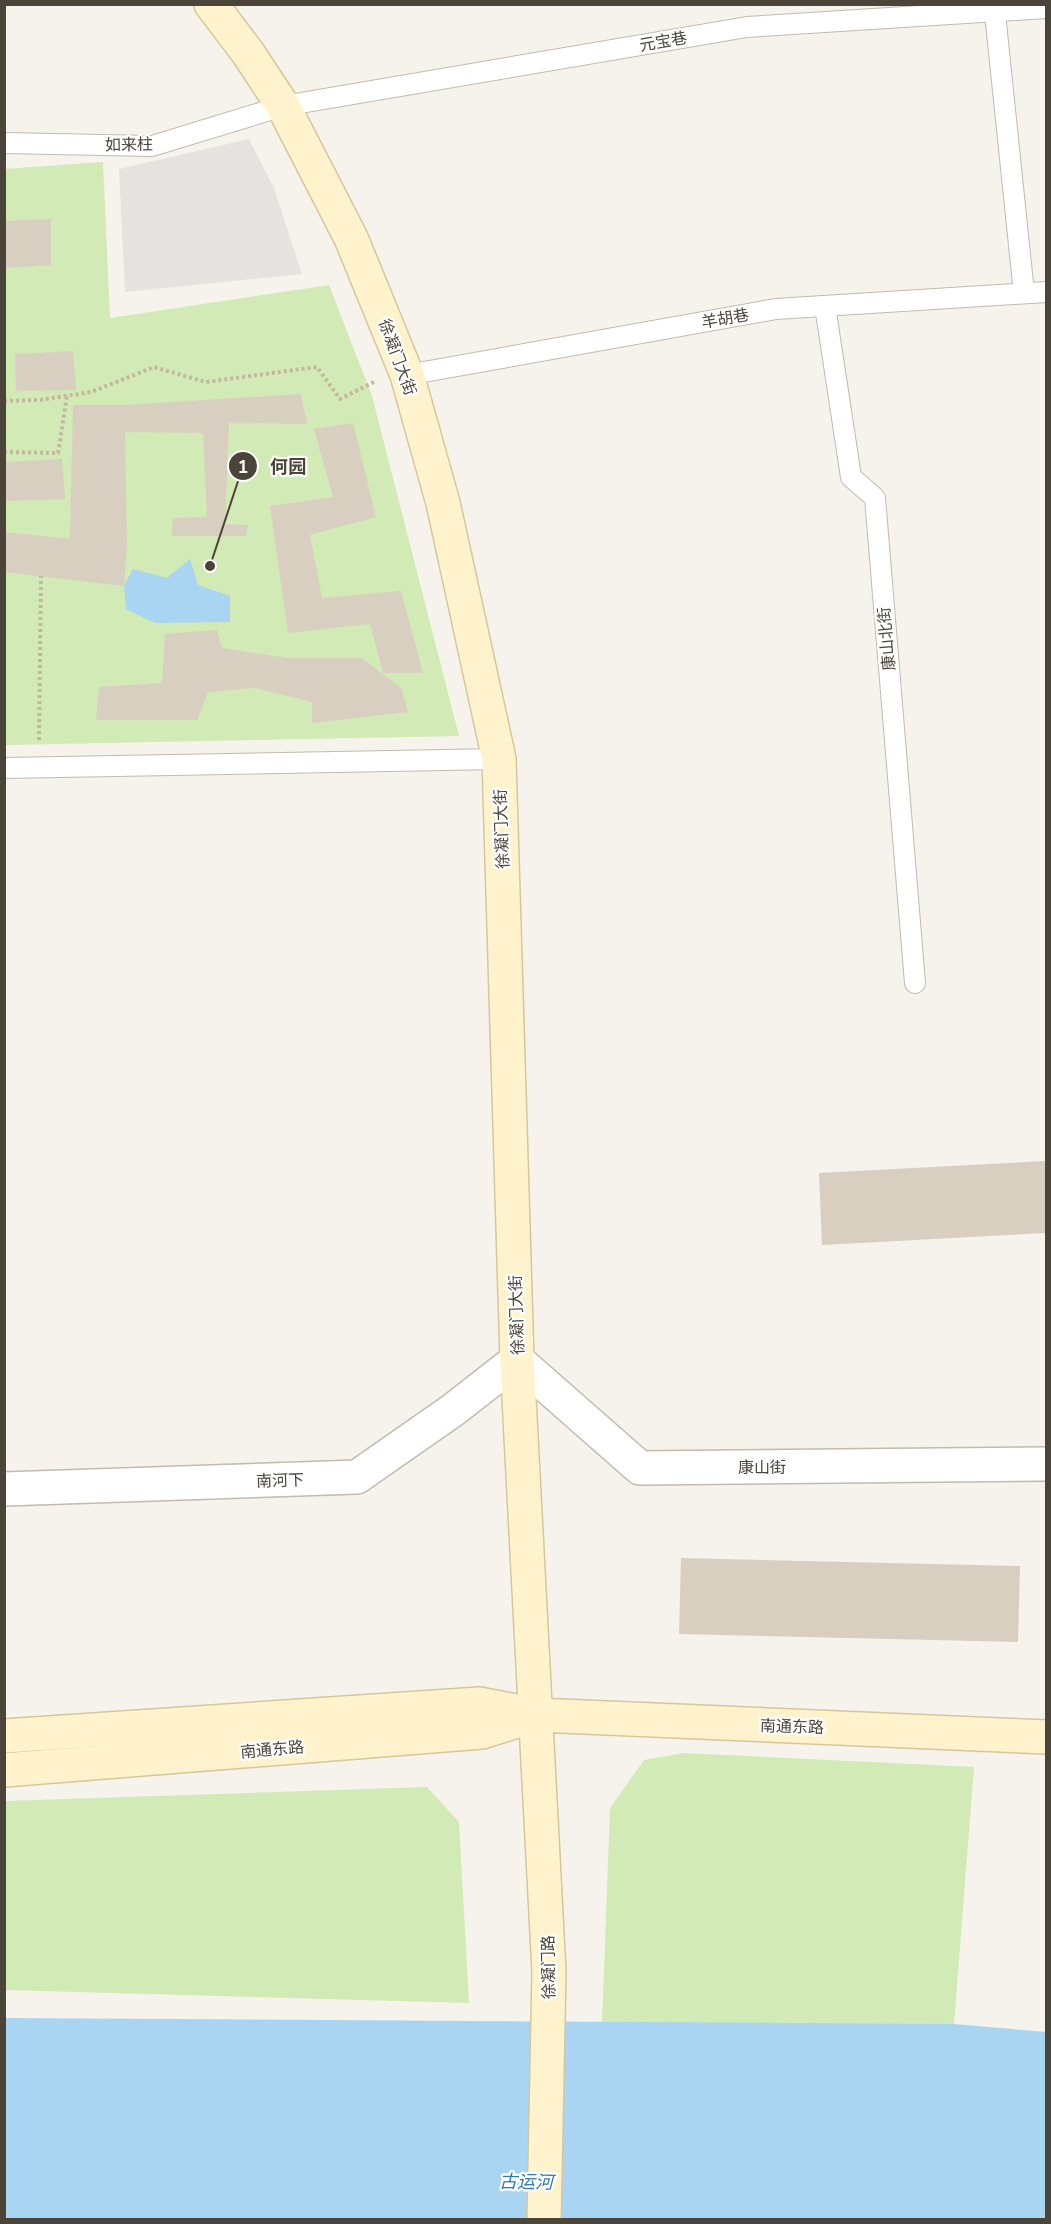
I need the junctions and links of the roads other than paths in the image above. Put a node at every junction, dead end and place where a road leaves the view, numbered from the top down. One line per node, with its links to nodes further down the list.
1 (211, 4): 4 (street, 徐凝门大街)
2 (994, 8): 3 (lane, 元宝巷); 4 (lane, 元宝巷); 7 (lane)
3 (1047, 8)
4 (283, 106): 5 (lane, 如来柱); 9 (street, 徐凝门大街)
5 (4, 143)
6 (1047, 292): 7 (lane, 羊胡巷)
7 (1024, 293): 8 (lane, 羊胡巷)
8 (825, 306): 9 (lane, 羊胡巷); 12 (lane, 康山北街)
9 (407, 375): 10 (street, 徐凝门大街)
10 (499, 759): 11 (lane); 13 (street, 徐凝门大街)
11 (4, 768)
12 (915, 983)
13 (517, 1360): 14 (street, 康山街); 15 (street, 南河下); 16 (street, 徐凝门大街)
14 (1047, 1464)
15 (4, 1489)
16 (537, 1715): 17 (street, 南通东路); 18 (street, 南通东路); 19 (street, 南通东路); 20 (street, 徐凝门路)
17 (4, 1736)
18 (1047, 1737)
19 (4, 1770)
20 (544, 2220)

